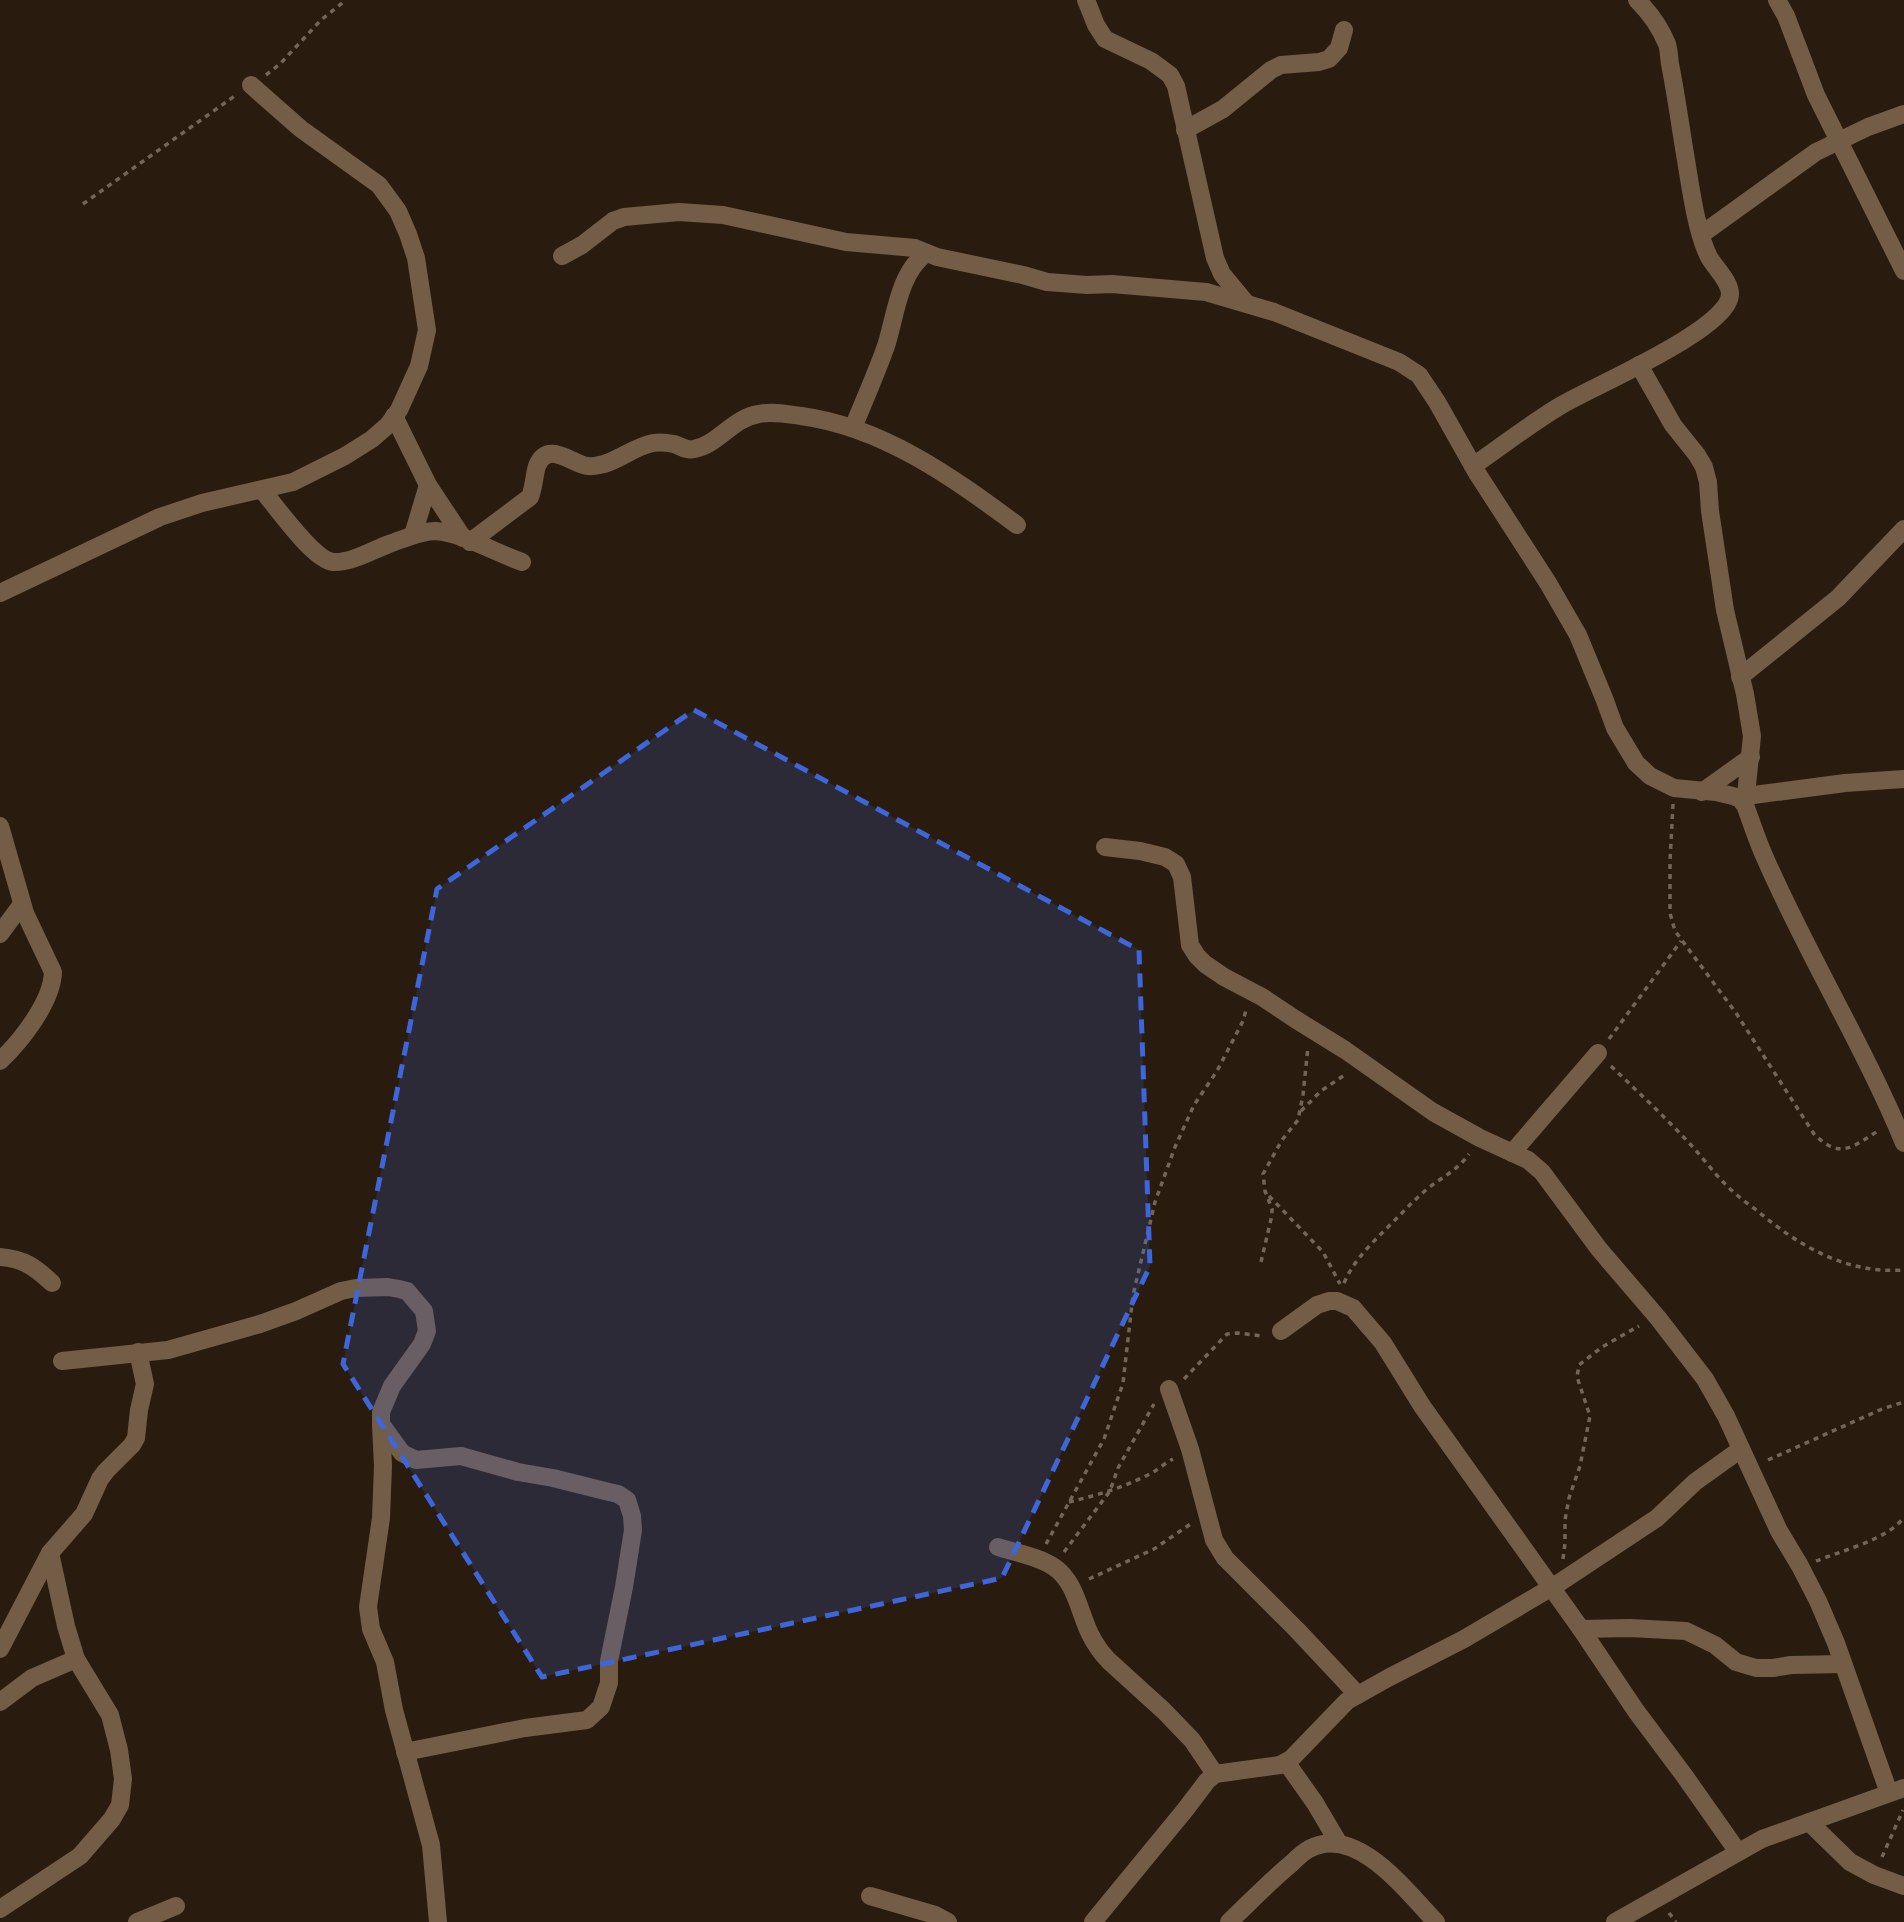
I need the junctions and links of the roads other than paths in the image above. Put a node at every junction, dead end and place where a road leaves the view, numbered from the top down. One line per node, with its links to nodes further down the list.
1 (1086, 0): 7 (street)
2 (1777, 0): 8 (street)
3 (1646, 3): 9 (street)
4 (1344, 30): 7 (street)
5 (251, 85): 15 (street)
6 (1904, 114): 8 (street)
7 (1185, 130): 13 (street)
8 (1839, 141): 9 (street); 12 (street)
9 (1702, 234): 14 (street)
10 (926, 253): 11 (street); 13 (street); 16 (street)
11 (562, 256)
12 (1904, 271)
13 (1245, 303): 17 (street)
14 (1639, 365): 17 (street); 26 (street)
15 (394, 416): 18 (street); 19 (street)
16 (853, 428): 20 (street); 23 (street)
17 (1473, 466): 29 (street)
18 (428, 485): 22 (street); 23 (street)
19 (262, 490): 22 (street); 25 (street)
20 (1017, 525)
21 (1904, 529): 26 (street)
22 (413, 535): 23 (street)
23 (466, 540): 24 (street)
24 (522, 562)
25 (0, 593)
26 (1740, 677): 27 (street)
27 (1751, 757): 29 (street); 30 (street)
28 (1904, 779): 30 (street)
29 (1702, 792): 30 (street)
30 (1746, 800): 37 (street)
31 (0, 826): 33 (street)
32 (1105, 847): 38 (street)
33 (22, 904): 34 (street); 36 (street)
34 (0, 934)
35 (1598, 1053): 38 (street)
36 (0, 1061)
37 (1904, 1143)
38 (1512, 1153): 46 (street)
39 (0, 1257): 40 (street)
40 (52, 1283)
41 (1281, 1331): 49 (street)
42 (138, 1352): 43 (street); 45 (street); 48 (street)
43 (62, 1361)
44 (1169, 1389): 54 (street)
45 (381, 1424): 56 (street); 56 (street)
46 (1741, 1449): 49 (street); 53 (street)
47 (998, 1547): 58 (street)
48 (50, 1553): 51 (street); 52 (street)
49 (1555, 1586): 50 (street); 54 (street)
50 (1581, 1629): 53 (street); 62 (street)
51 (0, 1649)
52 (76, 1660): 55 (street); 66 (street)
53 (1843, 1664): 59 (street)
54 (1358, 1695): 57 (street)
55 (0, 1702)
56 (405, 1752): 68 (street)
57 (1286, 1762): 58 (street); 61 (street)
58 (1214, 1774): 70 (street)
59 (1897, 1791): 60 (street)
60 (1809, 1822): 62 (street); 63 (street)
61 (1338, 1842): 71 (street); 72 (street)
62 (1738, 1852): 73 (street)
63 (1904, 1886)
64 (870, 1896): 69 (street)
65 (176, 1906): 67 (street)
66 (0, 1909)
67 (137, 1922)
68 (438, 1922)
69 (948, 1922)
70 (1093, 1922)
71 (1228, 1922)
72 (1436, 1922)
73 (1615, 1922)

